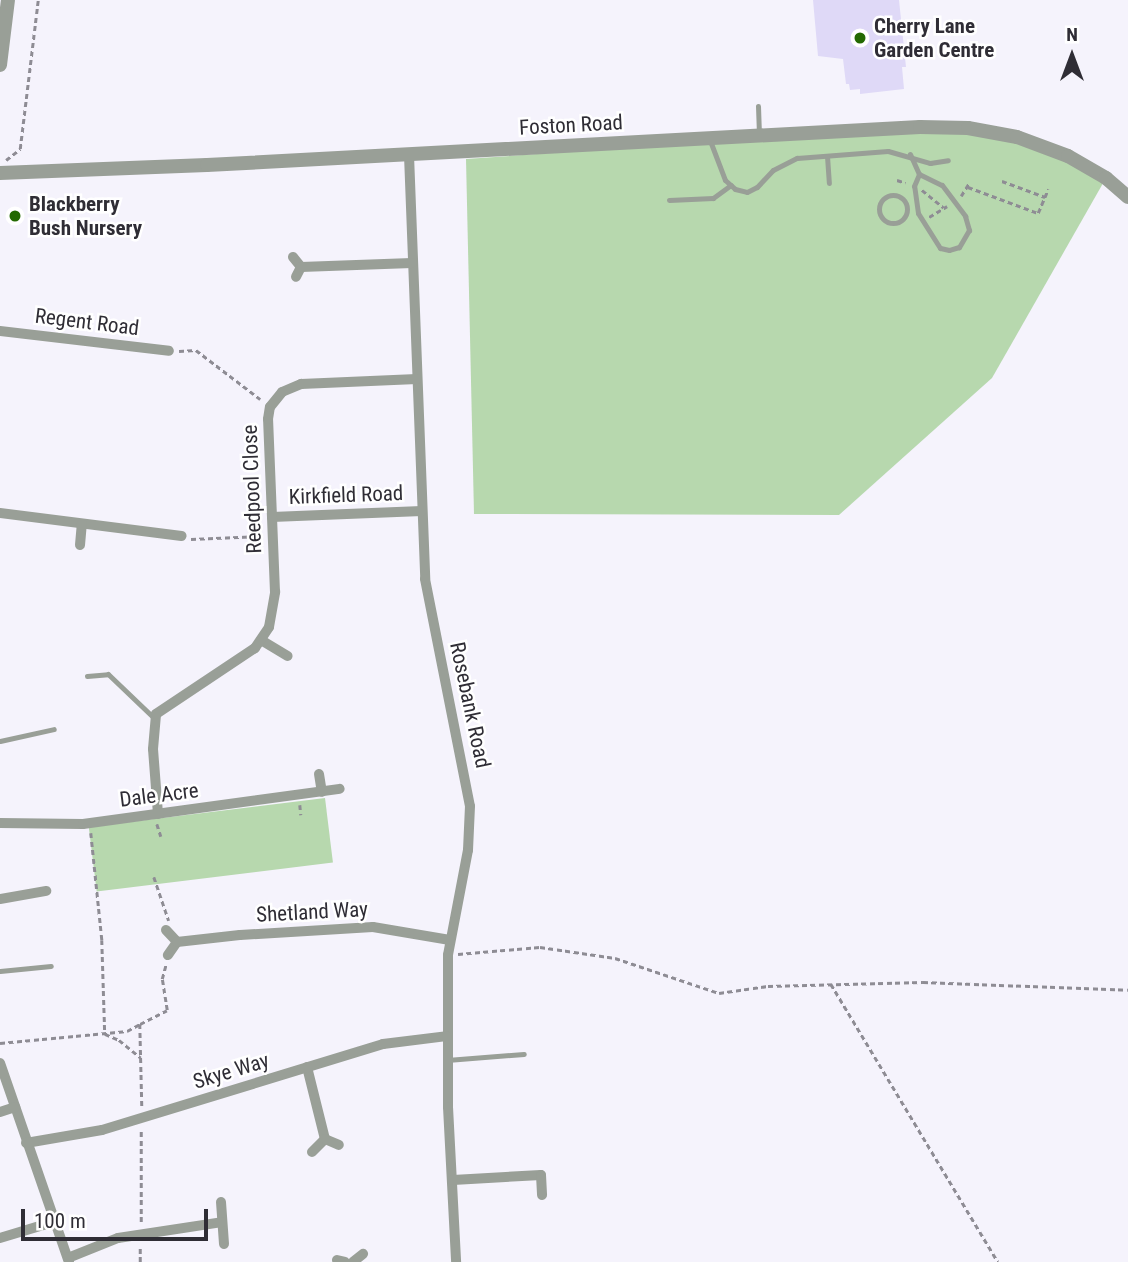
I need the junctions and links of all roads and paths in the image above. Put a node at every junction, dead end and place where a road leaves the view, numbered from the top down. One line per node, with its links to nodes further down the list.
1 (8, 0): 3 (street)
2 (38, 0): 11 (path)
3 (0, 65)
4 (758, 106): 5 (lane)
5 (759, 134): 6 (street, Foston Road); 22 (street, Foston Road)
6 (709, 138): 8 (street, Foston Road); 16 (lane)
7 (910, 154): 9 (lane); 10 (lane); 13 (lane)
8 (409, 155): 12 (street, Foston Road); 25 (street, Rosebank Road)
9 (827, 156): 15 (lane); 16 (lane)
10 (948, 160)
11 (0, 163)
12 (0, 173)
13 (919, 174): 17 (lane); 17 (lane)
14 (1002, 181): 21 (path)
15 (829, 183)
16 (731, 186): 23 (lane)
17 (914, 186): 20 (lane)
18 (968, 187): 21 (path)
19 (1048, 190): 21 (path)
20 (899, 197): 20 (lane)
21 (1045, 197)
22 (1128, 197)
23 (669, 200)
24 (293, 257): 25 (street)
25 (412, 263): 28 (street, Rosebank Road)
26 (0, 331): 27 (street, Regent Road)
27 (169, 351): 29 (path)
28 (417, 379): 29 (street, Reedpool Close); 30 (street, Rosebank Road)
29 (270, 407): 32 (street, Reedpool Close)
30 (422, 511): 32 (street, Kirkfield Road); 53 (street, Rosebank Road)
31 (0, 513): 33 (street)
32 (272, 517): 34 (street, Reedpool Close)
33 (82, 524): 35 (street); 36 (street)
34 (273, 535): 35 (path); 37 (street, Reedpool Close)
35 (182, 536)
36 (80, 545)
37 (261, 640): 38 (street); 40 (street, Reedpool Close)
38 (288, 656)
39 (87, 676): 40 (lane)
40 (154, 718): 46 (street)
41 (54, 729): 42 (lane)
42 (0, 741)
43 (319, 774): 45 (street)
44 (341, 789): 45 (street, Dale Acre)
45 (322, 792): 46 (street, Dale Acre)
46 (158, 814): 47 (street, Dale Acre)
47 (90, 822): 48 (street, Dale Acre); 62 (path)
48 (0, 823)
49 (154, 877): 52 (path)
50 (46, 891): 51 (street)
51 (0, 899)
52 (166, 930): 54 (street)
53 (450, 940): 54 (street, Shetland Way); 56 (street, Rosebank Road)
54 (177, 942): 55 (street)
55 (168, 955): 61 (path)
56 (448, 955): 59 (path); 63 (street, Rosebank Road)
57 (51, 966): 58 (lane)
58 (0, 971)
59 (831, 984): 60 (path); 87 (path)
60 (1128, 990)
61 (140, 1024): 62 (path); 66 (path)
62 (106, 1034): 64 (path); 66 (path)
63 (447, 1036): 67 (street, Rosebank Road); 69 (street, Skye Way)
64 (0, 1043)
65 (524, 1054): 67 (lane)
66 (142, 1059): 72 (path)
67 (447, 1060): 77 (street, Rosebank Road)
68 (0, 1063): 70 (street)
69 (307, 1067): 72 (street, Skye Way); 73 (street)
70 (15, 1107): 71 (street); 74 (street)
71 (0, 1112)
72 (141, 1118): 74 (street, Skye Way); 82 (path)
73 (326, 1139): 75 (street); 76 (street)
74 (26, 1143): 80 (street)
75 (339, 1145)
76 (312, 1153)
77 (453, 1180): 78 (street); 86 (street, Rosebank Road)
78 (542, 1195)
79 (221, 1202): 81 (street)
80 (53, 1222): 83 (street); 85 (street)
81 (222, 1222): 82 (street); 84 (street)
82 (141, 1233): 85 (street)
83 (0, 1238)
84 (224, 1244)
85 (69, 1260)
86 (456, 1262)
87 (998, 1262)

